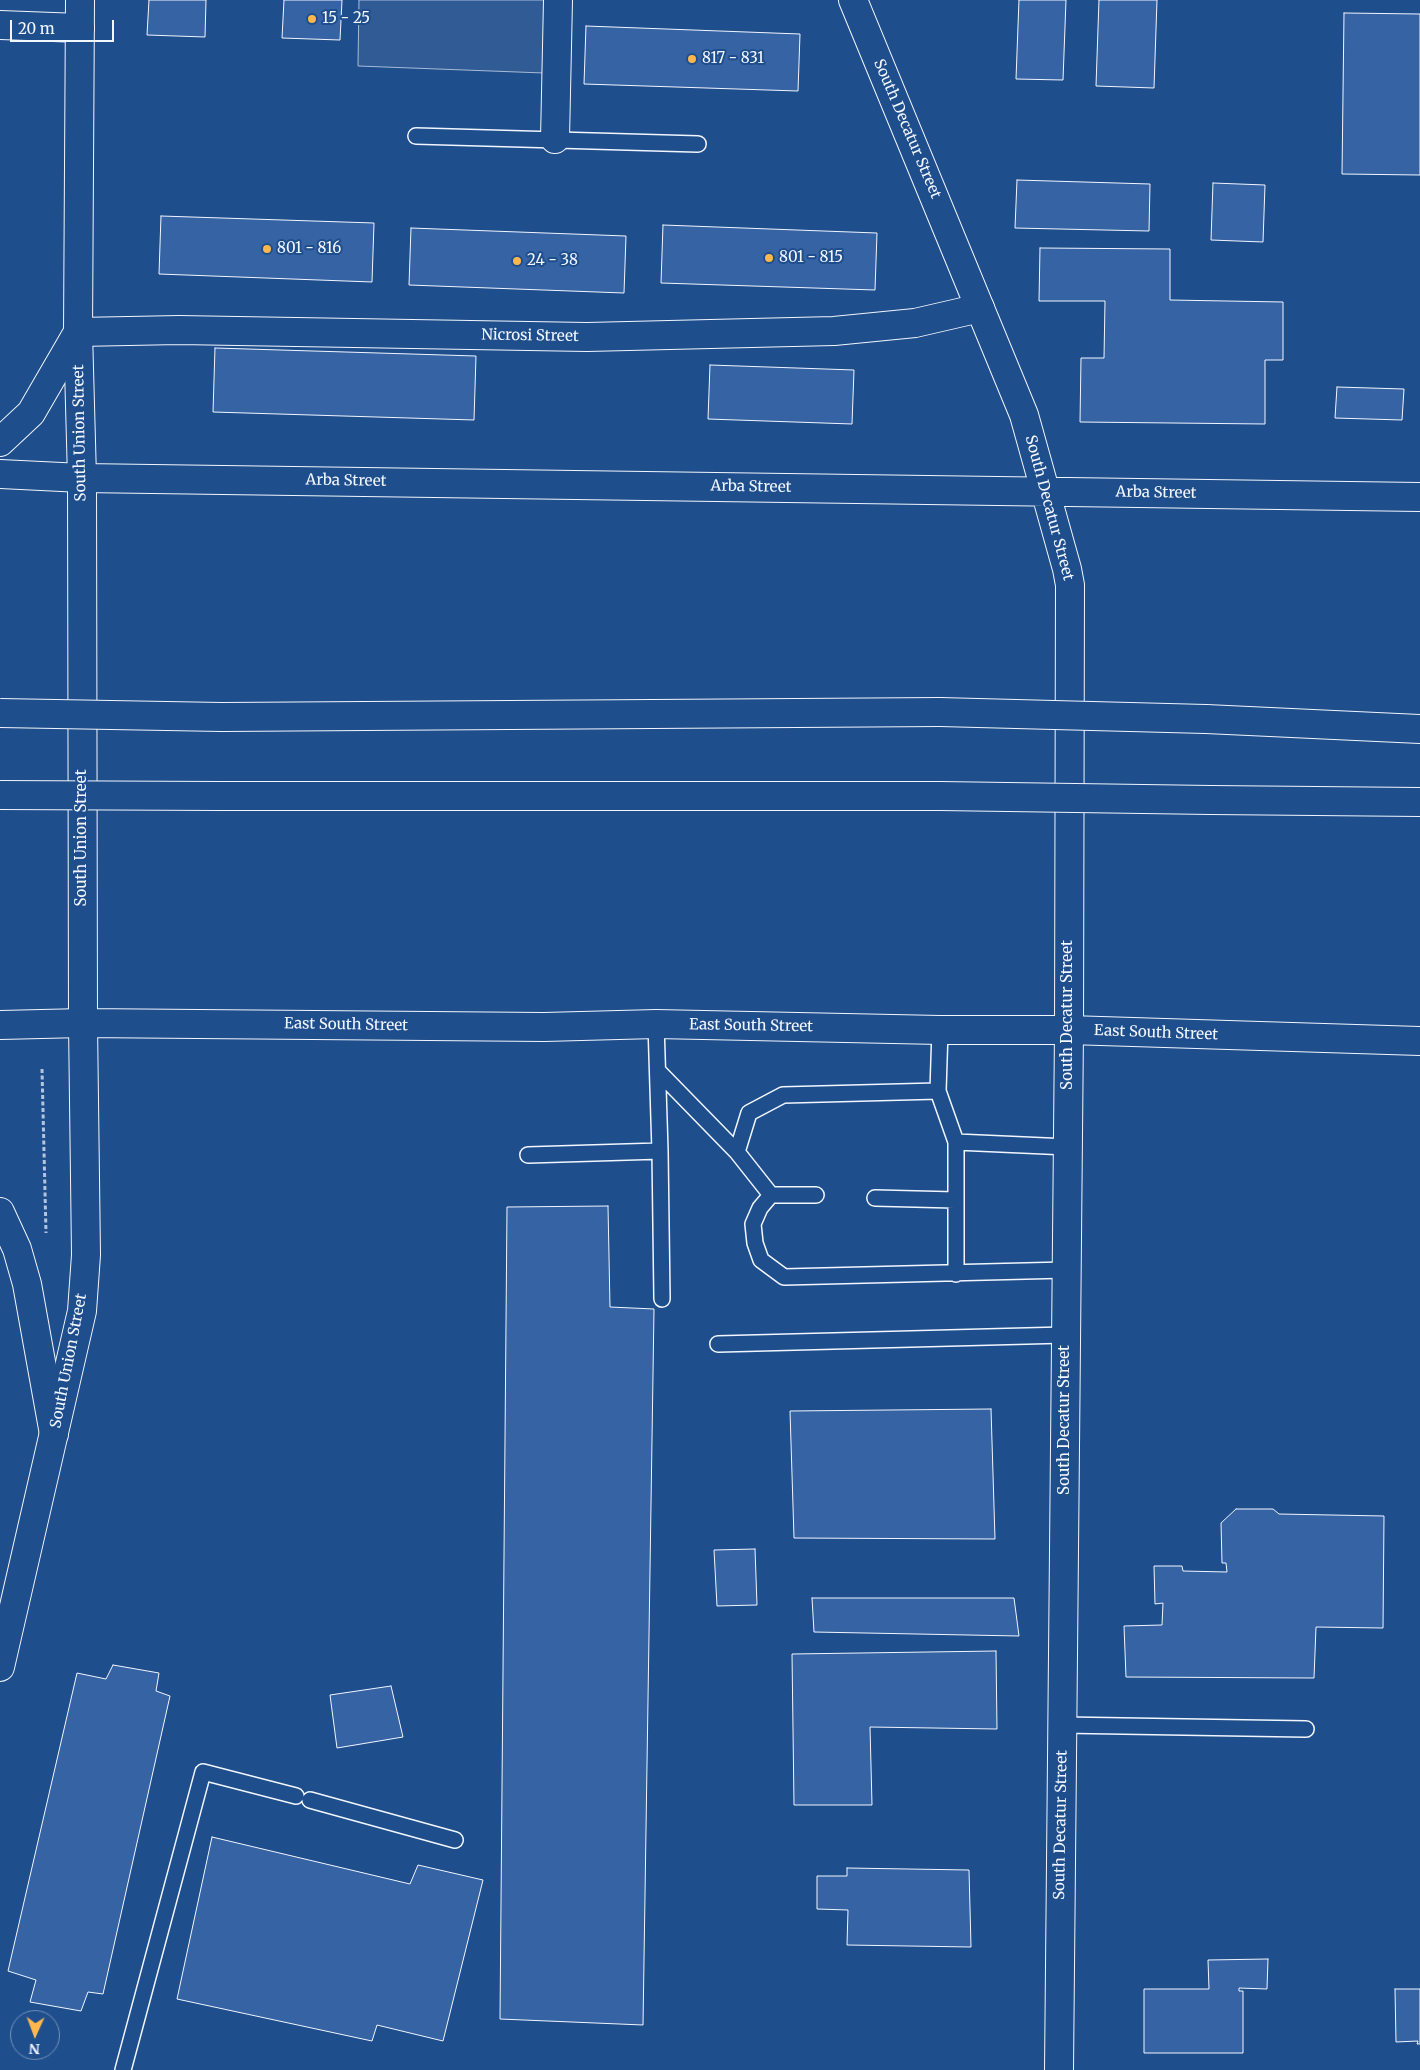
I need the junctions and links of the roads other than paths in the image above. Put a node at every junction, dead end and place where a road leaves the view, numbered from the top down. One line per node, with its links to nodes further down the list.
1 (80, 0): 5 (main road, South Union Street)
2 (558, 0): 7 (main road)
3 (853, 0): 9 (main road, South Decatur Street)
4 (0, 25): 5 (main road)
5 (80, 28): 10 (main road, South Union Street)
6 (416, 136): 7 (lane)
7 (555, 139): 8 (lane)
8 (698, 144)
9 (980, 308): 10 (main road, Nicrosi Street); 14 (main road, South Decatur Street)
10 (78, 332): 11 (main road); 13 (main road, South Union Street)
11 (0, 442)
12 (0, 474): 13 (main road, Arba Street)
13 (82, 478): 14 (main road, Arba Street); 20 (main road, South Union Street)
14 (1046, 492): 15 (main road, Arba Street); 24 (main road, South Decatur Street)
15 (1420, 497)
16 (0, 713): 17 (main road, bridge)
17 (1420, 729)
18 (0, 795): 19 (main road, bridge)
19 (1420, 802)
20 (83, 1023): 21 (main road, East South Street); 22 (main road, East South Street); 43 (main road, South Union Street)
21 (656, 1024): 23 (main road, East South Street); 26 (lane)
22 (0, 1025)
23 (940, 1030): 24 (main road, East South Street); 27 (lane)
24 (1069, 1030): 25 (main road, East South Street); 29 (main road, South Decatur Street)
25 (1420, 1040)
26 (658, 1071): 30 (lane); 31 (lane)
27 (938, 1091): 28 (lane); 31 (lane)
28 (956, 1142): 29 (lane); 36 (lane)
29 (1068, 1147): 38 (main road, South Decatur Street)
30 (660, 1151): 32 (lane); 40 (lane)
31 (737, 1152): 33 (lane)
32 (528, 1155)
33 (771, 1195): 34 (lane); 39 (lane)
34 (816, 1195)
35 (875, 1198): 36 (lane)
36 (955, 1200): 39 (lane)
37 (0, 1212): 43 (main road)
38 (1066, 1270): 39 (lane); 41 (main road, South Decatur Street)
39 (956, 1274)
40 (662, 1299)
41 (1066, 1334): 42 (lane); 45 (main road, South Decatur Street)
42 (718, 1344)
43 (54, 1434): 44 (main road, South Union Street)
44 (0, 1667)
45 (1062, 1725): 46 (lane); 49 (main road, South Decatur Street)
46 (1306, 1729)
47 (456, 1840): 48 (lane)
48 (123, 2070)
49 (1059, 2070)

